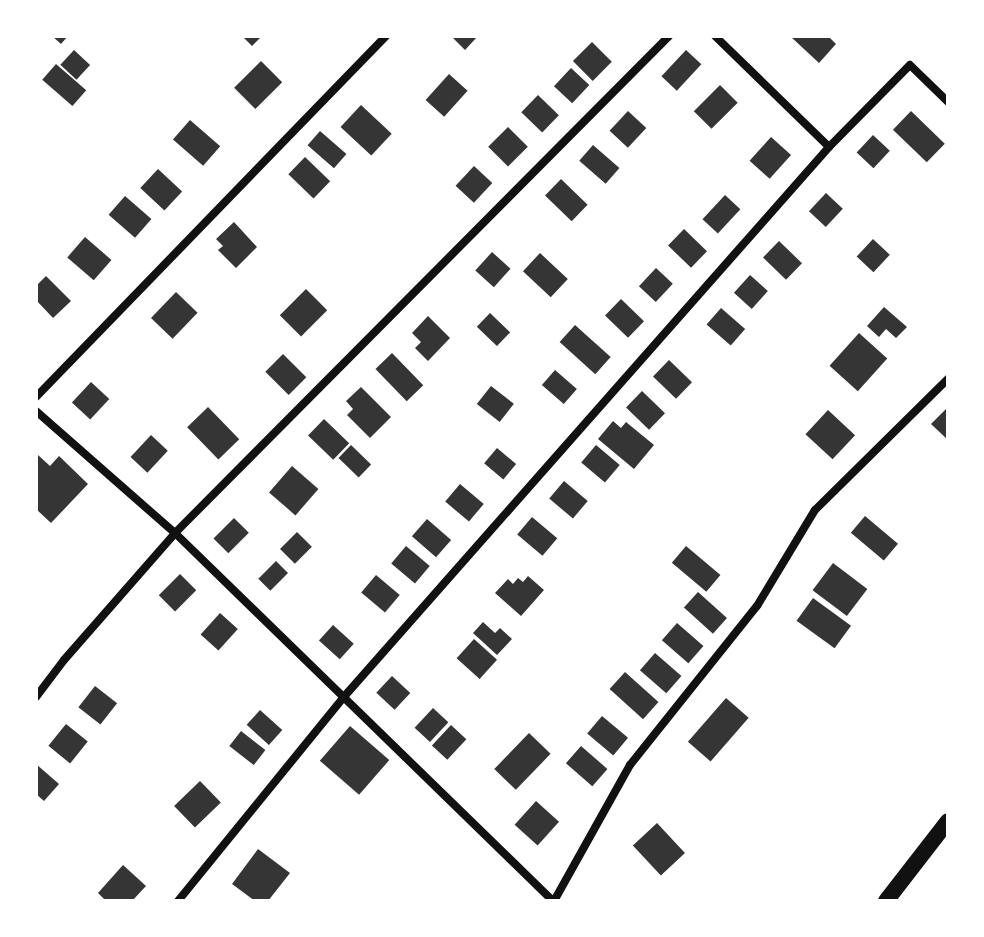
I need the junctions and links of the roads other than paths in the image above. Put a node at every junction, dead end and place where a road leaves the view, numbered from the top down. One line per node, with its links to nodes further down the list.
1 (386, 36): 7 (street)
2 (669, 36): 9 (street)
3 (715, 36): 5 (street)
4 (948, 102): 5 (street)
5 (829, 147): 11 (street)
6 (948, 379): 14 (street)
7 (36, 397)
8 (36, 411): 9 (street)
9 (175, 533): 10 (street); 11 (street)
10 (36, 697)
11 (342, 699): 13 (street); 14 (street)
12 (948, 821): 15 (main road)
13 (178, 901)
14 (553, 901)
15 (886, 901)

